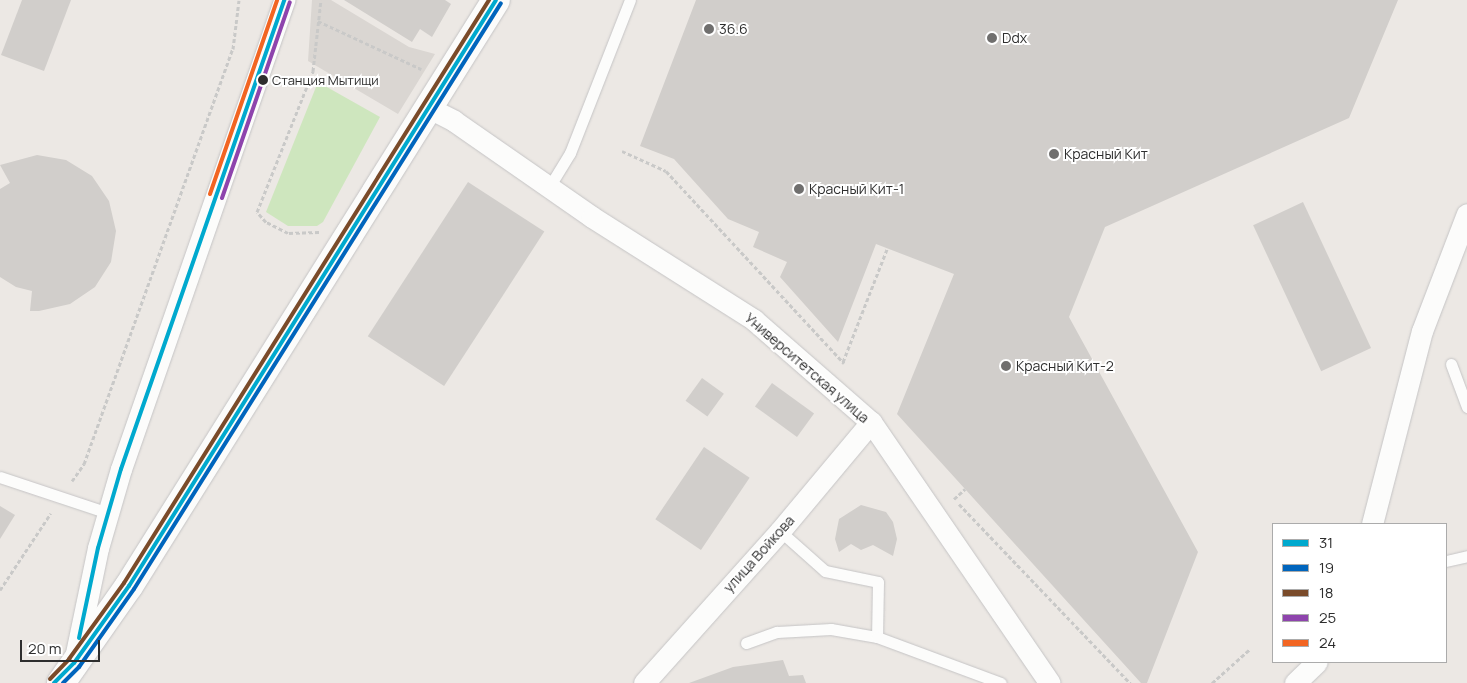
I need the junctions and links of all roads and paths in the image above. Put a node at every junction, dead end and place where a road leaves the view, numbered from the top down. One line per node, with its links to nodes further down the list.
1 (239, 0): 19 (path)
2 (284, 0): 21 (street)
3 (321, 0): 6 (path)
4 (496, 0): 8 (main road)
5 (630, 0): 9 (lane)
6 (318, 20): 7 (path); 11 (path)
7 (421, 70)
8 (430, 108): 9 (street, Университетская улица); 31 (main road)
9 (548, 189): 16 (street, Университетская улица)
10 (1467, 214): 22 (street)
11 (327, 231)
12 (887, 249): 13 (path)
13 (843, 362)
14 (1451, 364): 15 (lane)
15 (1467, 407)
16 (871, 422): 23 (street, улица Войкова); 35 (street, Университетская улица)
17 (0, 477): 19 (lane)
18 (965, 489): 20 (path)
19 (61, 498): 21 (lane); 26 (path)
20 (954, 499)
21 (108, 513): 31 (street)
22 (1372, 523)
23 (780, 531): 27 (lane); 33 (street, улица Войкова)
24 (1467, 556): 25 (lane)
25 (1447, 561)
26 (0, 590)
27 (877, 637): 28 (lane); 34 (lane)
28 (746, 643)
29 (1249, 650): 36 (path)
30 (1316, 663): 37 (street)
31 (67, 673): 32 (main road)
32 (54, 683)
33 (644, 683)
34 (1001, 683)
35 (1050, 683)
36 (1212, 683)
37 (1295, 683)

